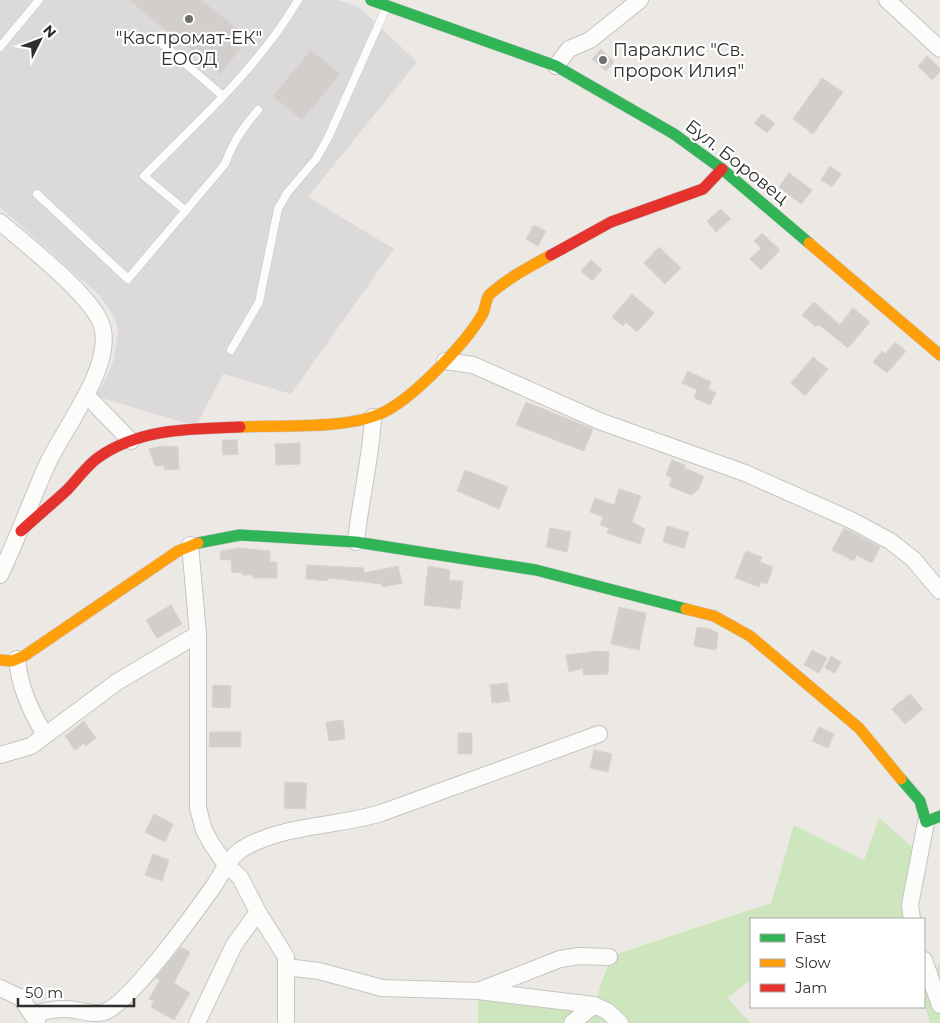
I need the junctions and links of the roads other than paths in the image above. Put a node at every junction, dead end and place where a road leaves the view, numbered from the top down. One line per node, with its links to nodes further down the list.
1 (39, 0): 8 (lane)
2 (298, 0): 11 (lane)
3 (371, 0): 6 (street, Бул. Боровец)
4 (640, 0): 10 (street)
5 (887, 0): 9 (street)
6 (387, 5): 10 (street, Бул. Боровец); 17 (lane)
7 (153, 36): 11 (lane)
8 (0, 47)
9 (940, 49)
10 (556, 66): 13 (street, Бул. Боровец)
11 (223, 96): 15 (lane)
12 (258, 110): 15 (lane)
13 (722, 169): 18 (street, Бул. Боровец); 19 (street)
14 (37, 194): 15 (lane)
15 (186, 212)
16 (0, 222): 20 (street)
17 (231, 350)
18 (940, 355)
19 (445, 361): 21 (street); 27 (street)
20 (86, 395): 22 (street); 23 (street)
21 (374, 417): 22 (street); 24 (street)
22 (131, 441): 23 (street)
23 (22, 531): 26 (street)
24 (356, 542): 25 (street); 34 (street)
25 (190, 545): 28 (street); 29 (street)
26 (0, 575)
27 (940, 591)
28 (198, 634): 32 (street); 35 (street)
29 (17, 659): 30 (street); 32 (street)
30 (0, 660)
31 (599, 734): 35 (street)
32 (45, 735): 33 (street)
33 (0, 755)
34 (933, 819): 37 (street)
35 (226, 865): 36 (street); 45 (street)
36 (258, 912): 40 (street); 46 (street)
37 (912, 918)
38 (609, 957): 42 (street)
39 (925, 963): 44 (street)
40 (286, 967): 42 (street); 47 (street)
41 (0, 988): 45 (street)
42 (478, 991): 43 (street)
43 (594, 1005): 48 (street); 49 (street)
44 (940, 1005)
45 (35, 1018)
46 (197, 1023)
47 (286, 1023)
48 (572, 1023)
49 (620, 1023)

